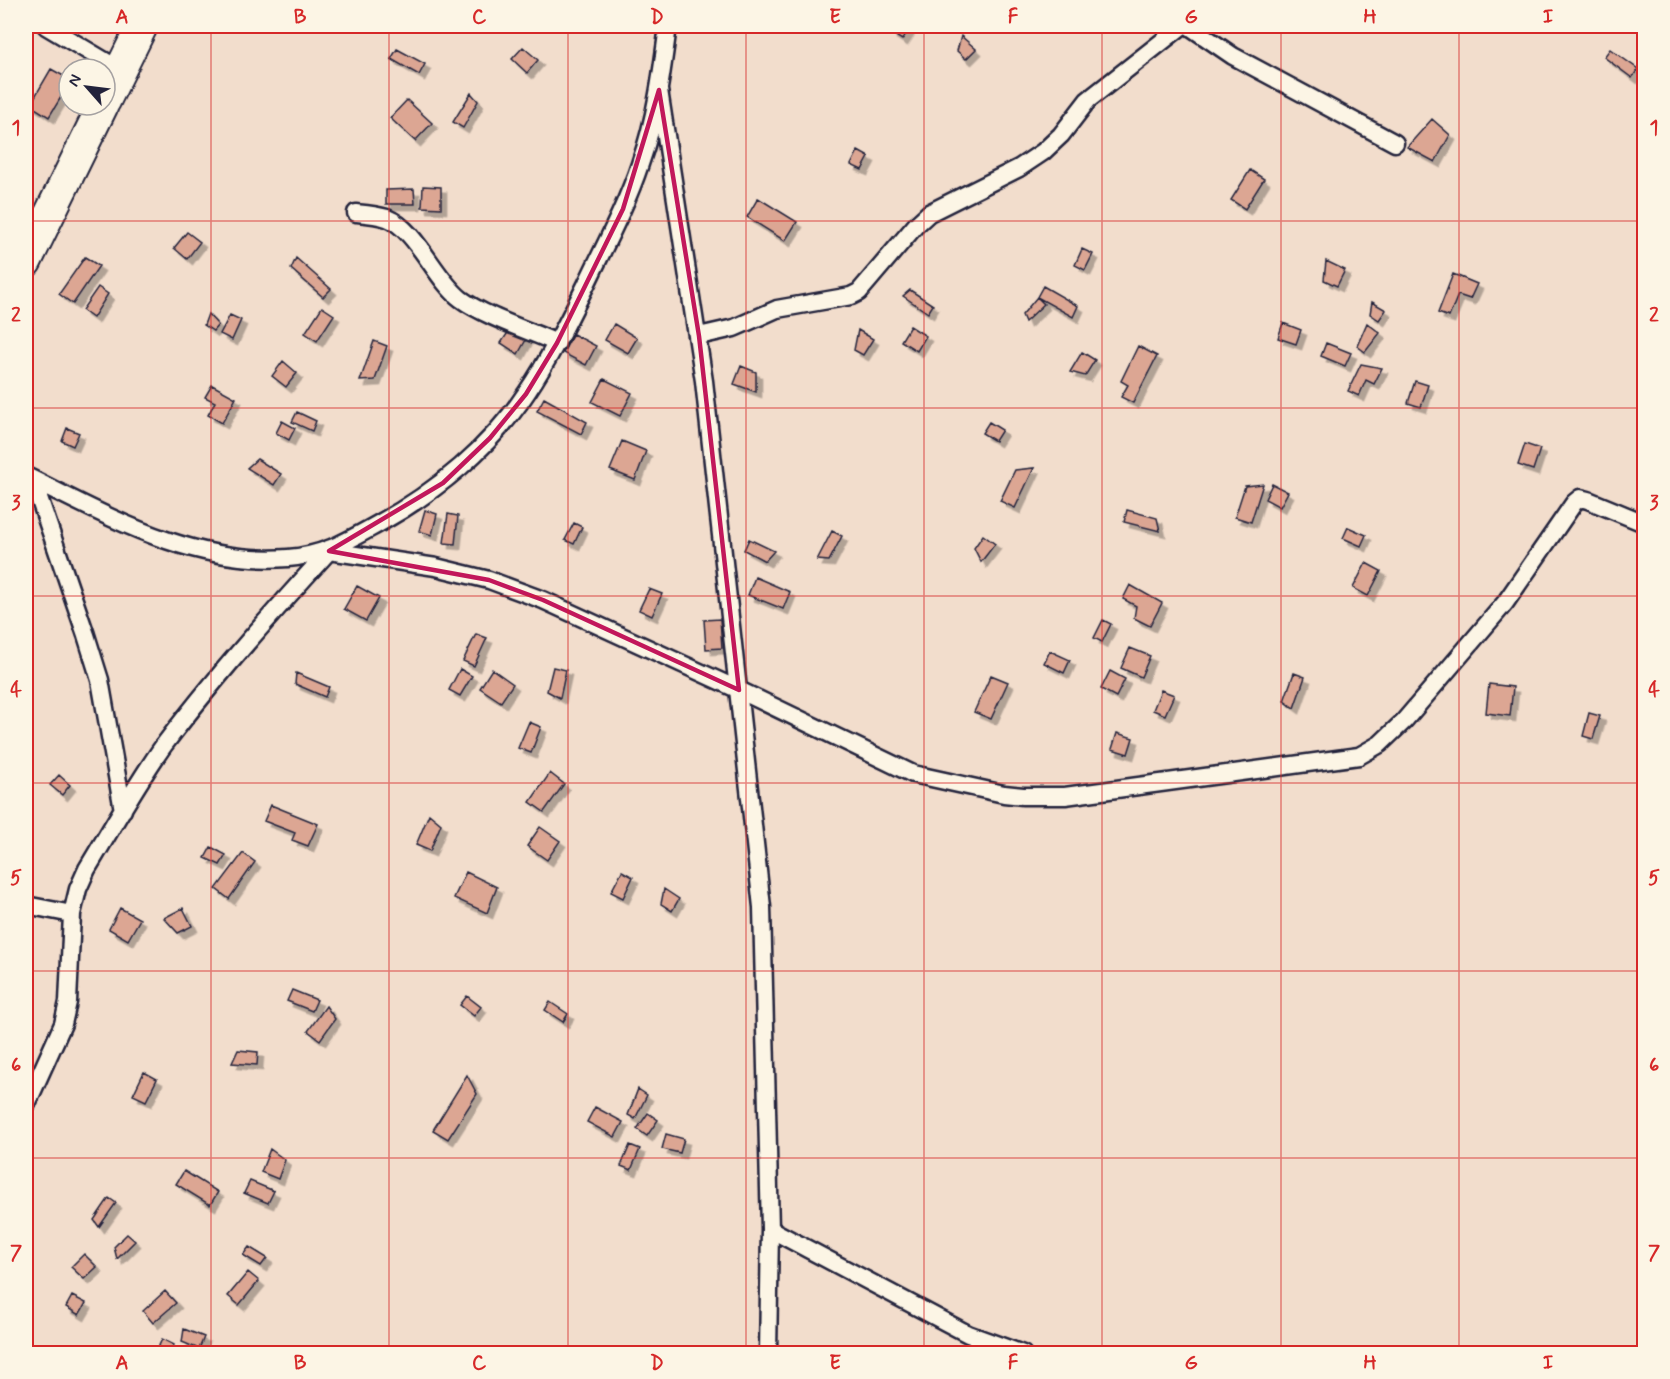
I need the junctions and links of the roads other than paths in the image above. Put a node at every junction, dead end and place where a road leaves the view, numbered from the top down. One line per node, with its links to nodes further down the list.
1 (46, 26): 6 (street)
2 (142, 26): 6 (highway)
3 (668, 26): 8 (street)
4 (1182, 26): 13 (street)
5 (1189, 26): 10 (street)
6 (120, 70): 7 (highway)
7 (117, 76)
8 (659, 90): 13 (street); 14 (street)
9 (97, 117): 12 (highway)
10 (1395, 143)
11 (356, 213): 14 (street)
12 (26, 261)
13 (699, 336): 18 (street)
14 (557, 343): 17 (street)
15 (29, 478): 17 (street); 19 (street)
16 (1644, 523): 18 (street)
17 (329, 550): 18 (street); 19 (street)
18 (739, 690): 23 (street)
19 (123, 810): 21 (street)
20 (26, 905): 21 (street)
21 (72, 914): 22 (street)
22 (26, 1106)
23 (770, 1229): 24 (street); 25 (street)
24 (968, 1334): 26 (street); 27 (street)
25 (768, 1353)
26 (986, 1353)
27 (1023, 1353)

